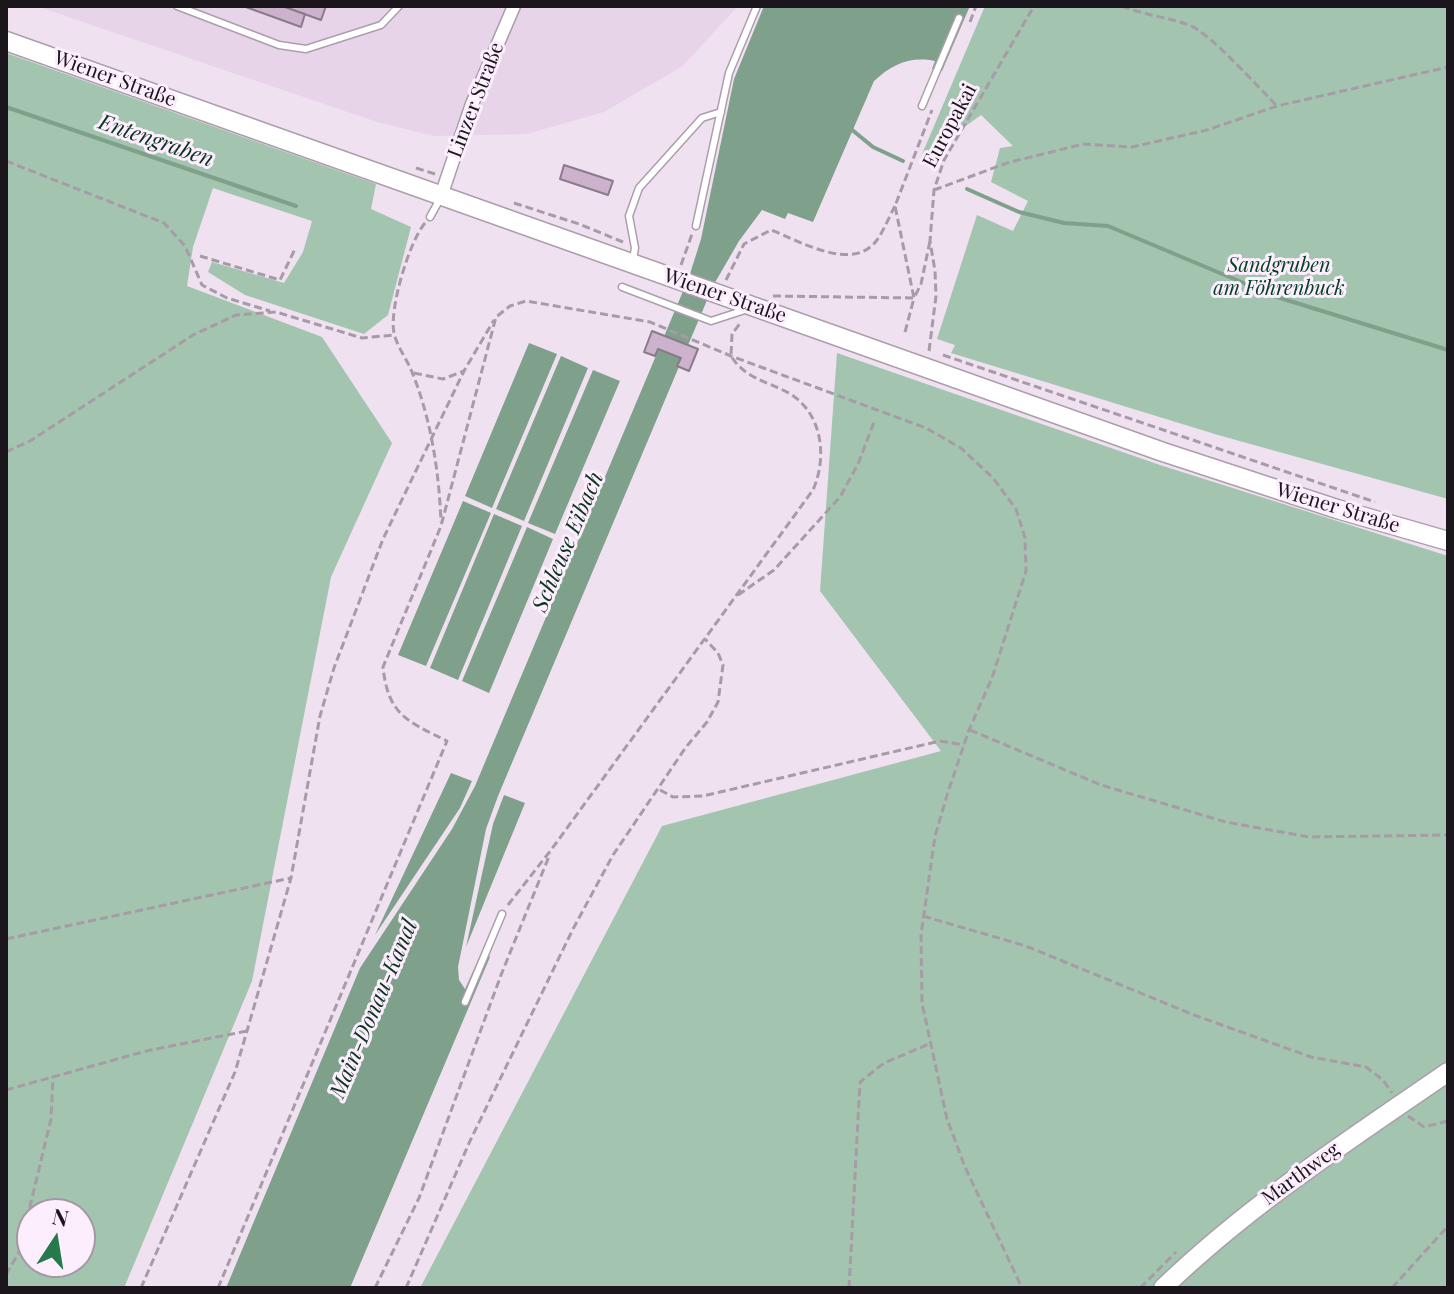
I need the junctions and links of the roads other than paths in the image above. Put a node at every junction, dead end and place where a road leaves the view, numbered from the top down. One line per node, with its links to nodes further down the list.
1 (177, 6): 2 (lane)
2 (399, 6)
3 (514, 6): 9 (street, Linzer Straße)
4 (757, 6): 8 (lane)
5 (959, 18): 7 (lane)
6 (6, 41): 9 (main road, Wiener Straße)
7 (922, 106)
8 (721, 112): 11 (lane); 12 (lane)
9 (441, 196): 10 (lane); 12 (main road, Wiener Straße)
10 (430, 217)
11 (696, 226)
12 (632, 263): 14 (main road, Wiener Straße)
13 (622, 287): 14 (lane)
14 (755, 306): 15 (main road, Wiener Straße)
15 (1448, 541)
16 (502, 914): 17 (lane)
17 (465, 1002)
18 (1448, 1072): 19 (main road, Marthweg)
19 (1163, 1288)

